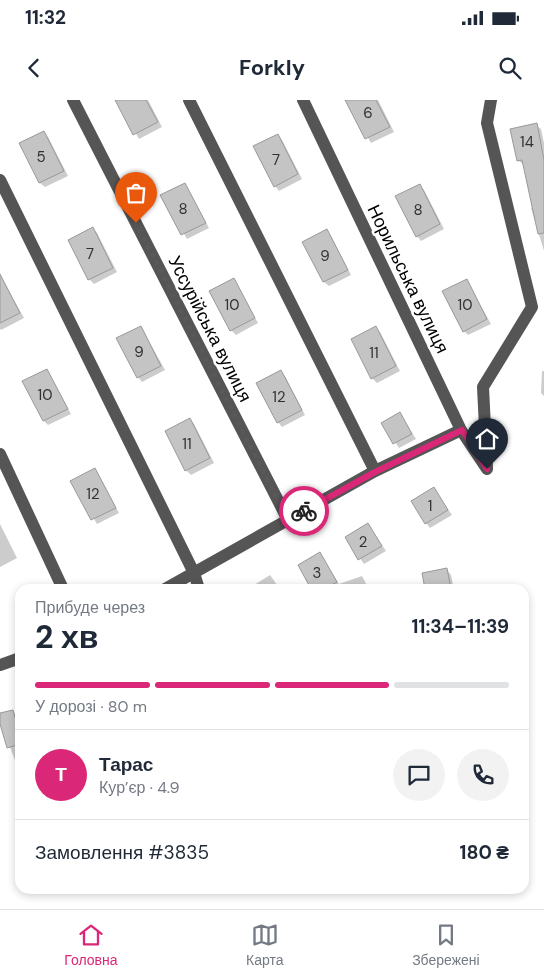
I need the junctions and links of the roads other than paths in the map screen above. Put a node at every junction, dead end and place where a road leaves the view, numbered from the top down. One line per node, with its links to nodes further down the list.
1 (74, 100): 9 (street, Уссурійська вулиця)
2 (189, 100): 8 (street)
3 (302, 100): 6 (street, Норильська вулиця)
4 (491, 100): 6 (street, Норильська вулиця)
5 (0, 180): 10 (street)
6 (462, 430): 8 (street)
7 (0, 454): 11 (street)
8 (375, 472): 9 (street)
9 (288, 520): 10 (street)
10 (194, 573): 12 (street); 13 (street)
11 (61, 584)
12 (174, 584)
13 (197, 584)
14 (15, 660): 15 (street)
15 (0, 665)

